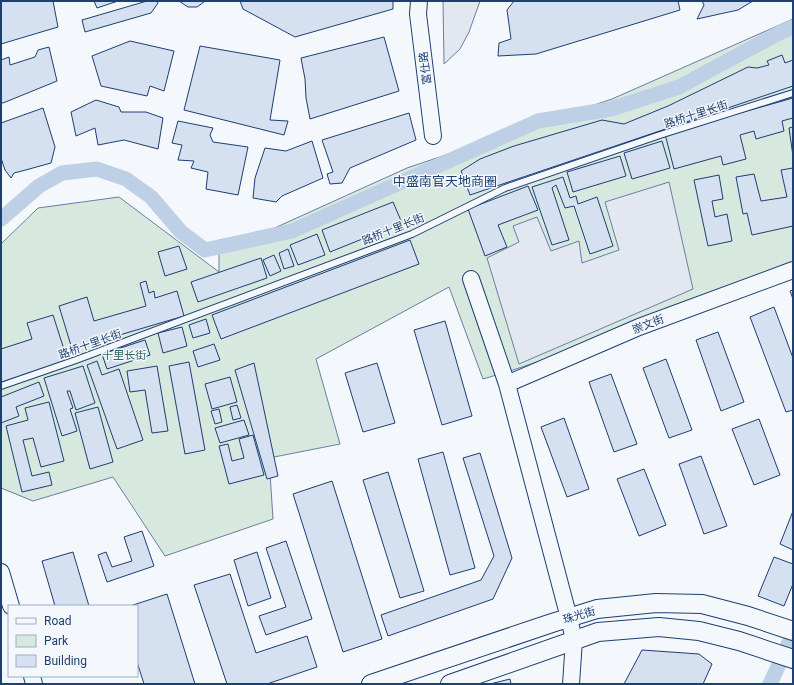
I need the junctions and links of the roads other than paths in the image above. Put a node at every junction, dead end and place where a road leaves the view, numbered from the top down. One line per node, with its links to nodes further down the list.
1 (419, 1): 3 (street, 富仕路)
2 (793, 93): 7 (lane, 路桥十里长街)
3 (433, 136)
4 (793, 270): 6 (street, 崇文街)
5 (471, 279): 6 (street)
6 (507, 384): 10 (street)
7 (1, 386)
8 (1, 572): 9 (street)
9 (11, 605)
10 (569, 618): 11 (main road, 珠光街); 12 (street); 14 (main road, 珠光街)
11 (793, 631)
12 (574, 640): 13 (main road, 珠光街); 15 (main road, 珠光街); 16 (street)
13 (793, 659)
14 (371, 684)
15 (450, 684)
16 (570, 684)

